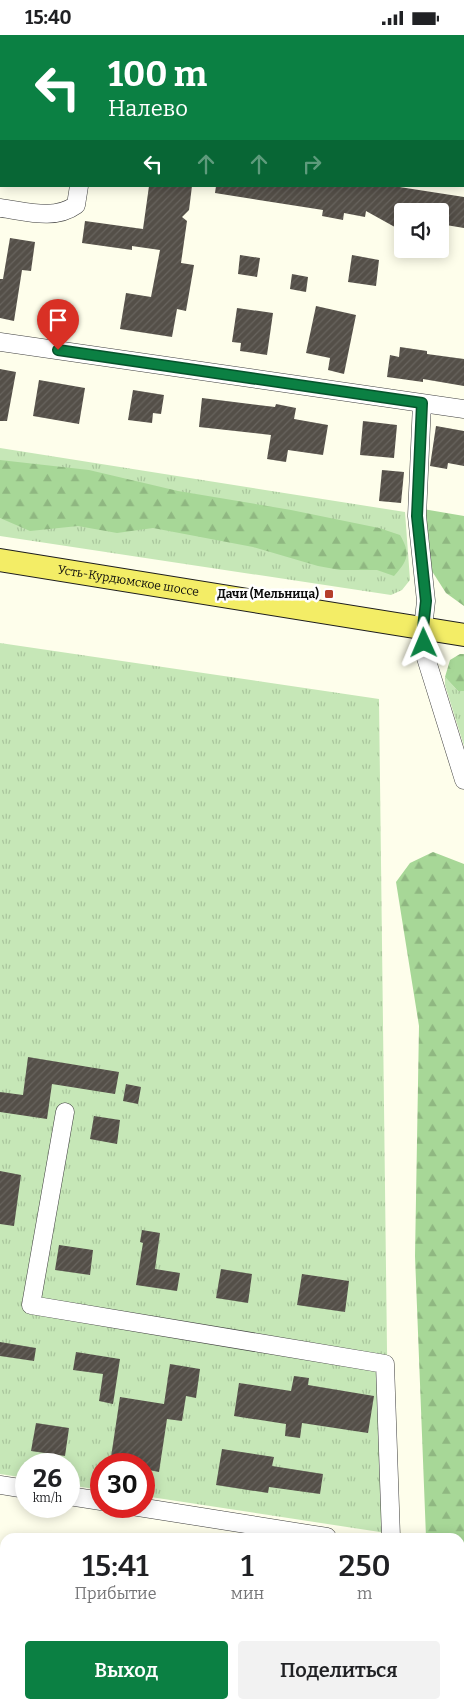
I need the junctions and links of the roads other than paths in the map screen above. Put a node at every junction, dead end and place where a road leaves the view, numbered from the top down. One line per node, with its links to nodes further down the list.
1 (79, 187): 2 (street)
2 (0, 208)
3 (0, 342): 4 (street)
4 (422, 403): 5 (street); 7 (street)
5 (464, 409)
6 (0, 560): 7 (main road, Усть-Курдюмское шоссе)
7 (423, 628): 8 (main road, Усть-Курдюмское шоссе); 9 (street)
8 (464, 635)
9 (464, 779)
10 (65, 1112): 15 (street)
11 (0, 1485): 12 (street)
12 (15, 1487)
13 (155, 1510): 14 (street)
14 (303, 1533)
15 (391, 1533)

